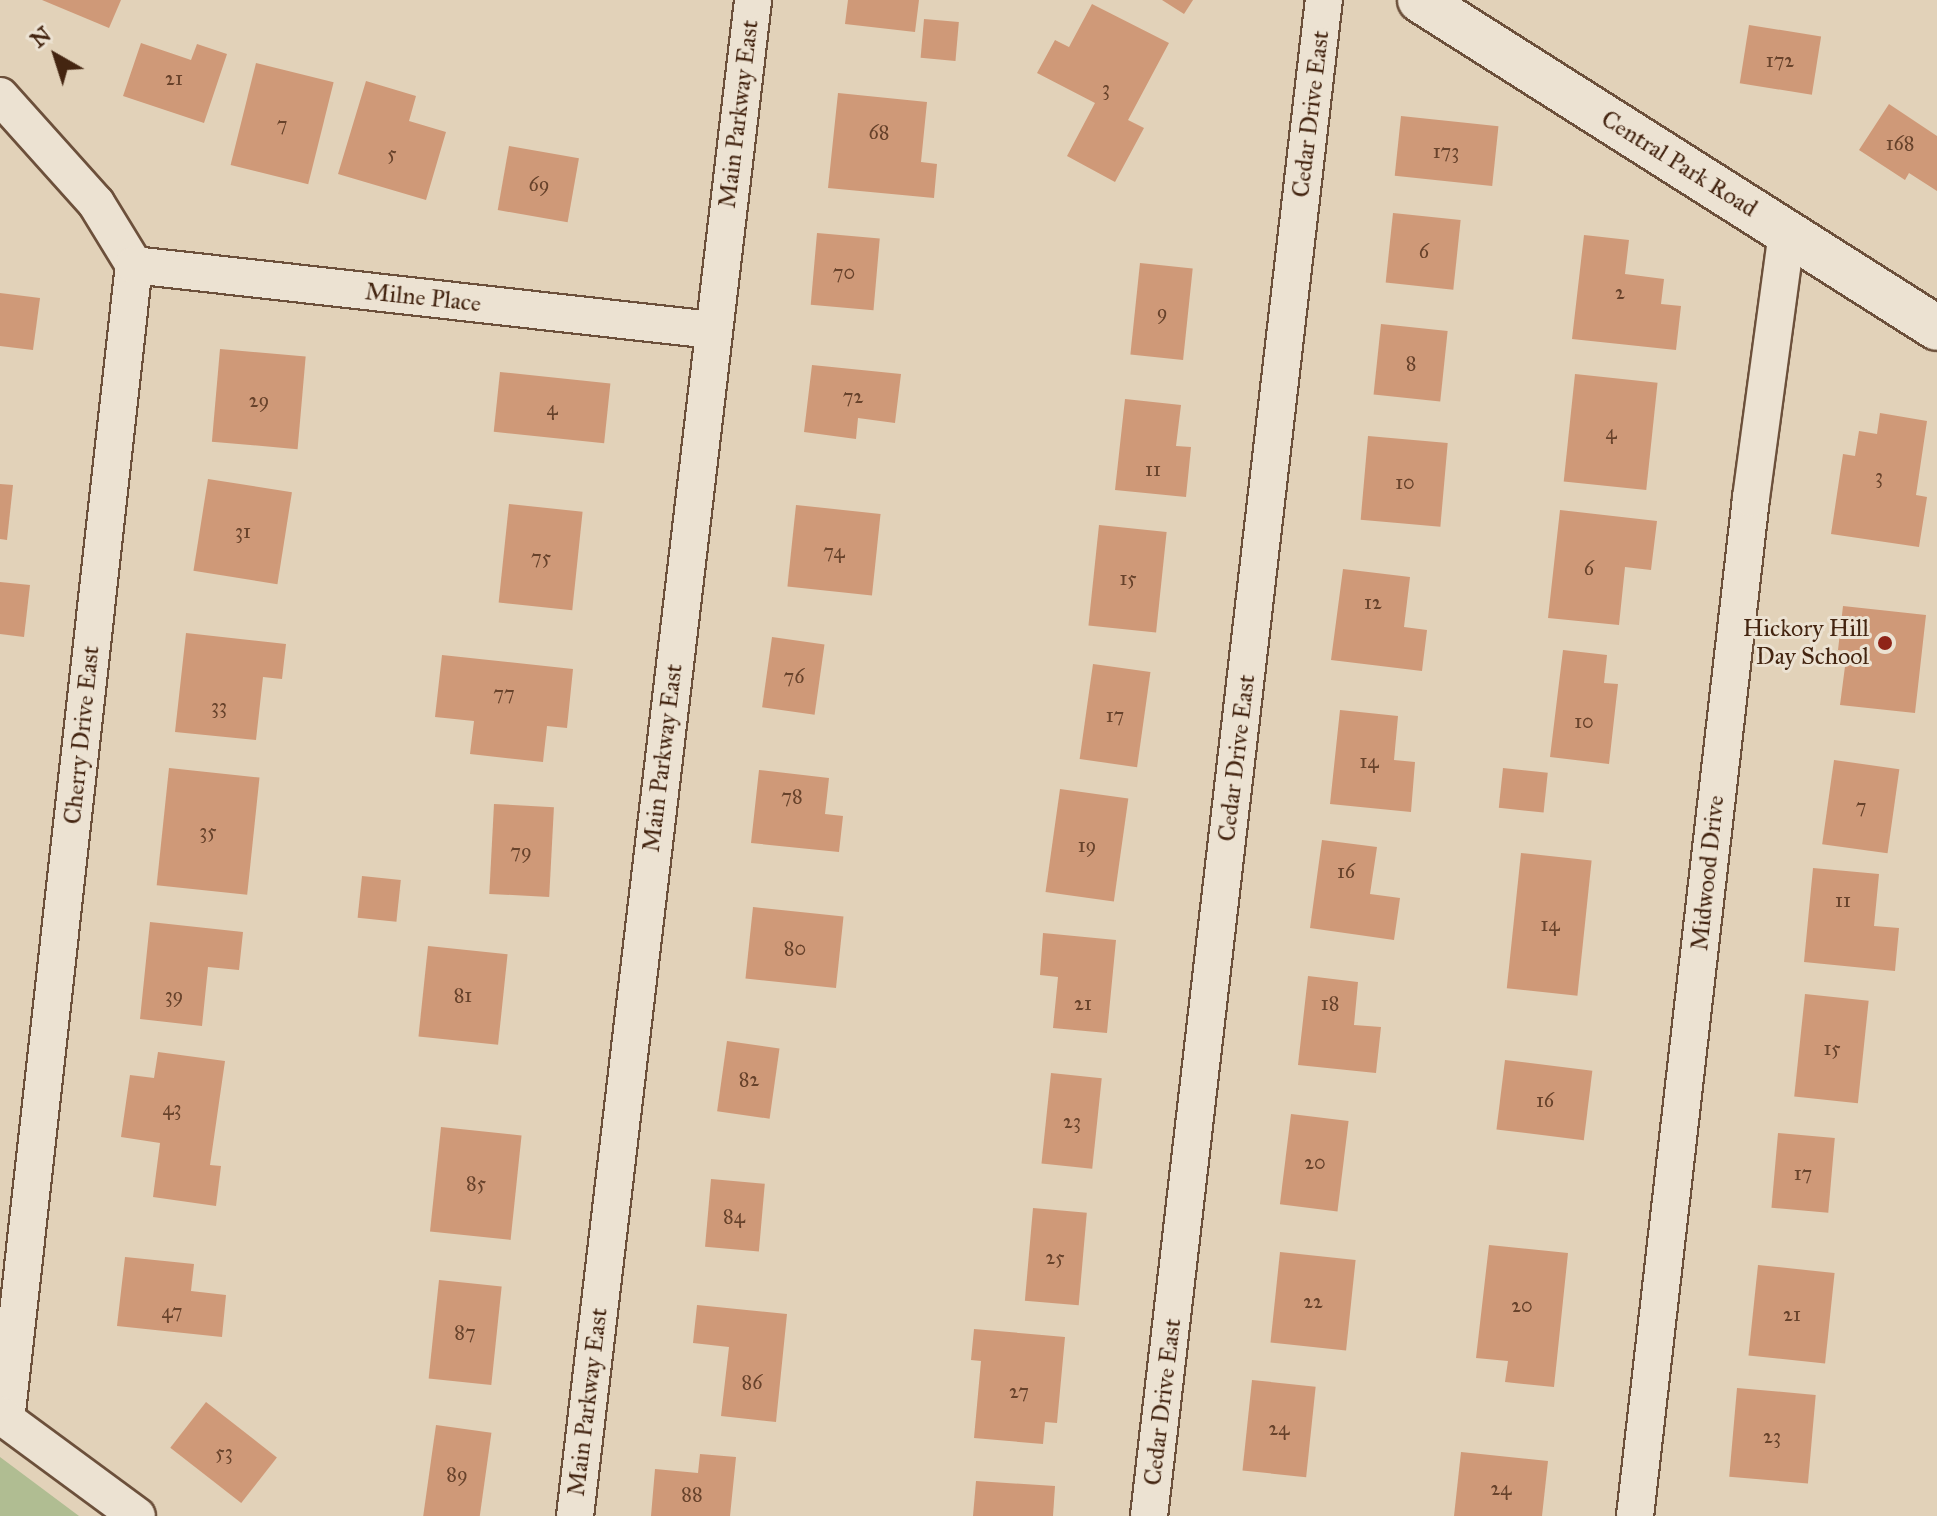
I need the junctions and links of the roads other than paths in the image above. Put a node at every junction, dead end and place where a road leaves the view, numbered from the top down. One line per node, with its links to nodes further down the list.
1 (753, 0): 8 (street, Main Parkway East)
2 (1324, 0): 12 (street, Cedar Drive East)
3 (1420, 0): 5 (street, Central Park Road)
4 (0, 96): 6 (street)
5 (1787, 232): 7 (street, Central Park Road); 13 (street, Midwood Drive)
6 (134, 265): 8 (street, Milne Place); 9 (street, Cherry Drive East)
7 (1937, 328)
8 (712, 330): 11 (street, Main Parkway East)
9 (3, 1418): 10 (street)
10 (137, 1516)
11 (575, 1516)
12 (1149, 1516)
13 (1635, 1516)

